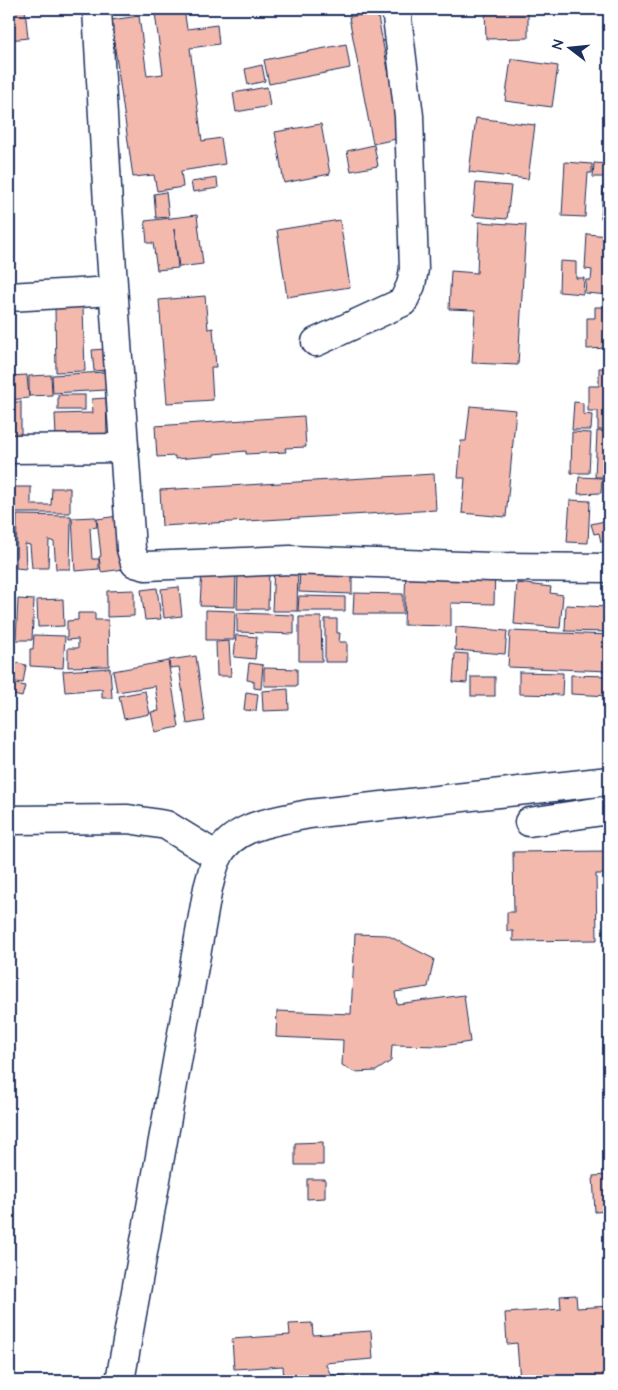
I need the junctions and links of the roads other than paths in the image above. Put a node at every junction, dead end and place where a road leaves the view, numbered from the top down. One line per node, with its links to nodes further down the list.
1 (97, 9): 3 (street)
2 (396, 9): 5 (street)
3 (114, 291): 4 (street); 6 (street)
4 (9, 297)
5 (316, 342)
6 (124, 448): 7 (street); 8 (street)
7 (9, 449)
8 (609, 568)
9 (609, 781): 13 (street)
10 (609, 810): 12 (street)
11 (9, 820): 13 (street)
12 (528, 822)
13 (218, 856): 14 (street)
14 (120, 1381)

